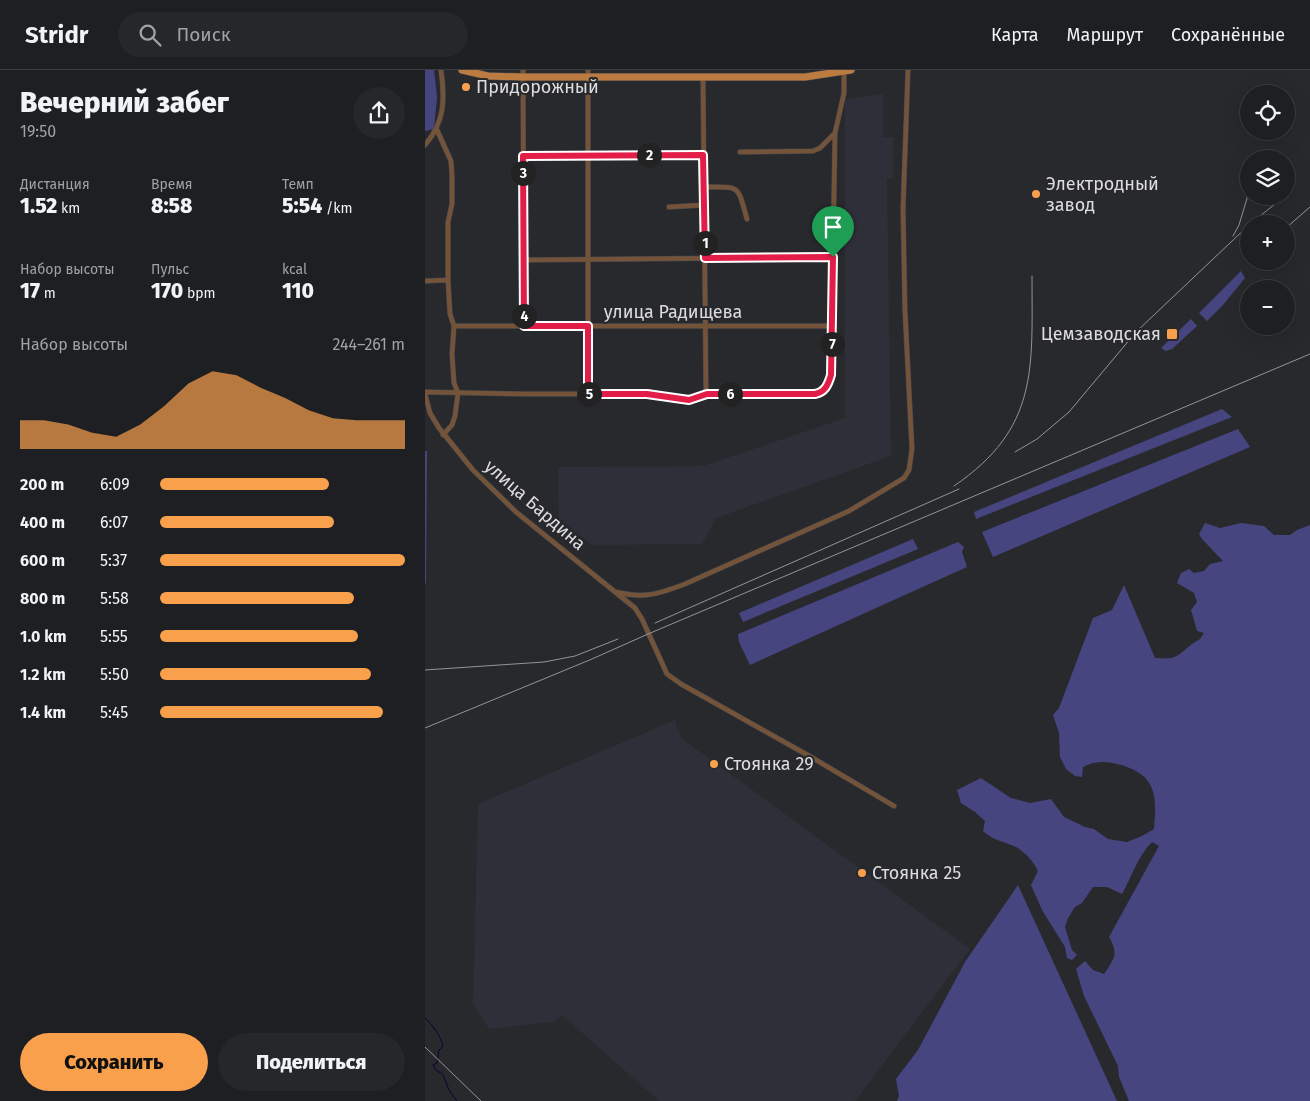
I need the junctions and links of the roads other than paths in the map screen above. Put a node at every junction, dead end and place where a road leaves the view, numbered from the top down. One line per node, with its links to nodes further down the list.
1 (441, 70): 12 (street)
2 (462, 70): 9 (main road)
3 (908, 70): 43 (street)
4 (834, 71): 5 (main road); 8 (main road)
5 (848, 71): 13 (street)
6 (686, 73): 10 (main road); 11 (main road)
7 (718, 73): 8 (main road); 11 (main road)
8 (816, 73)
9 (523, 74): 10 (main road); 20 (street)
10 (588, 74): 18 (street)
11 (703, 77): 19 (street)
12 (437, 130): 15 (street); 29 (street)
13 (835, 133): 17 (street); 25 (street)
14 (425, 135): 15 (street)
15 (432, 137): 16 (street)
16 (425, 145)
17 (740, 152)
18 (588, 155): 19 (street); 20 (street); 28 (street)
19 (703, 155): 21 (street)
20 (523, 156): 27 (street)
21 (704, 187): 22 (street); 24 (street)
22 (704, 205): 23 (street); 26 (street)
23 (669, 207)
24 (747, 219)
25 (833, 257): 26 (street); 35 (street)
26 (705, 258): 28 (street); 34 (street)
27 (524, 260): 28 (street); 32 (street)
28 (588, 260): 33 (street)
29 (448, 280): 30 (street); 31 (street)
30 (425, 281)
31 (454, 326): 32 (street, улица Радищева); 37 (street)
32 (524, 326): 33 (street, улица Радищева)
33 (588, 326): 34 (street, улица Радищева); 38 (street)
34 (706, 326): 35 (street, улица Радищева); 39 (street)
35 (832, 326): 39 (street)
36 (425, 393): 37 (street); 40 (street, улица Бардина)
37 (457, 393): 38 (street); 42 (street)
38 (588, 394): 39 (street)
39 (707, 394)
40 (428, 412): 41 (street); 42 (street, улица Бардина)
41 (425, 417)
42 (443, 434): 43 (street, улица Бардина)
43 (616, 592): 44 (street, улица Бардина)
44 (894, 806)

